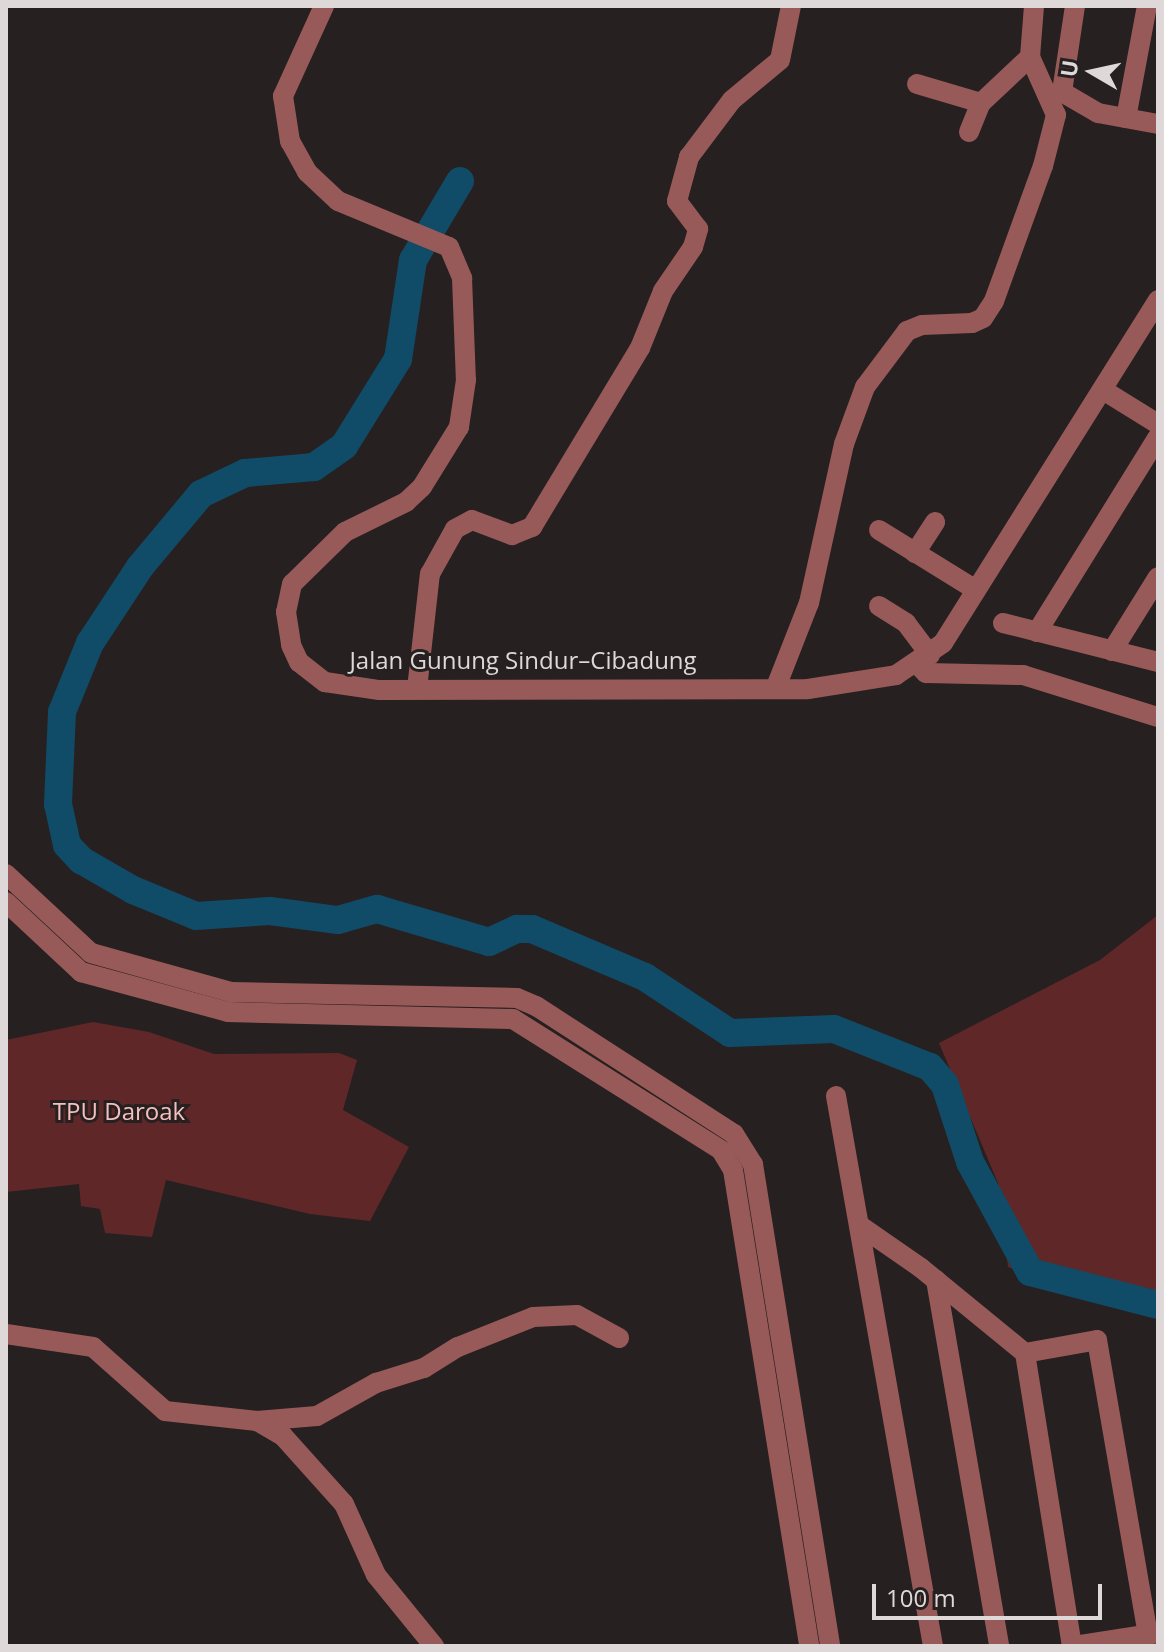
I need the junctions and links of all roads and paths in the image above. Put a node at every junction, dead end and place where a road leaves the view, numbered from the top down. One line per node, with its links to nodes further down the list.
1 (324, 6): 28 (street, Jalan Gunung Sindur–Cibadung)
2 (1034, 6): 6 (street)
3 (1075, 6): 9 (street)
4 (1147, 6): 9 (street)
5 (788, 9): 28 (street)
6 (1030, 57): 8 (street); 27 (street)
7 (917, 84): 8 (street)
8 (981, 103): 11 (street)
9 (1126, 118): 10 (street)
10 (1158, 124)
11 (969, 132)
12 (1158, 300): 13 (street)
13 (1103, 390): 14 (street); 20 (street)
14 (1158, 424)
15 (1158, 437): 23 (street)
16 (935, 522): 18 (street)
17 (879, 530): 18 (street)
18 (915, 553): 20 (street)
19 (1158, 577): 24 (street)
20 (976, 590): 25 (street)
21 (879, 606): 25 (street)
22 (1003, 623): 23 (street)
23 (1037, 632): 24 (street)
24 (1112, 651): 26 (street)
25 (923, 660): 27 (street, Jalan Gunung Sindur–Cibadung); 29 (street)
26 (1158, 662)
27 (776, 687): 28 (street, Jalan Gunung Sindur–Cibadung)
28 (417, 689)
29 (1158, 717)
30 (6, 874): 42 (street)
31 (6, 902): 41 (street)
32 (836, 1096): 33 (street)
33 (859, 1225): 34 (street); 43 (street)
34 (936, 1280): 37 (street); 44 (street)
35 (6, 1334): 38 (street)
36 (619, 1338): 38 (street)
37 (1025, 1353): 39 (street); 45 (street)
38 (257, 1421): 40 (street)
39 (1153, 1634): 45 (street)
40 (434, 1646)
41 (809, 1646)
42 (830, 1646)
43 (933, 1646)
44 (999, 1646)
45 (1078, 1646)

